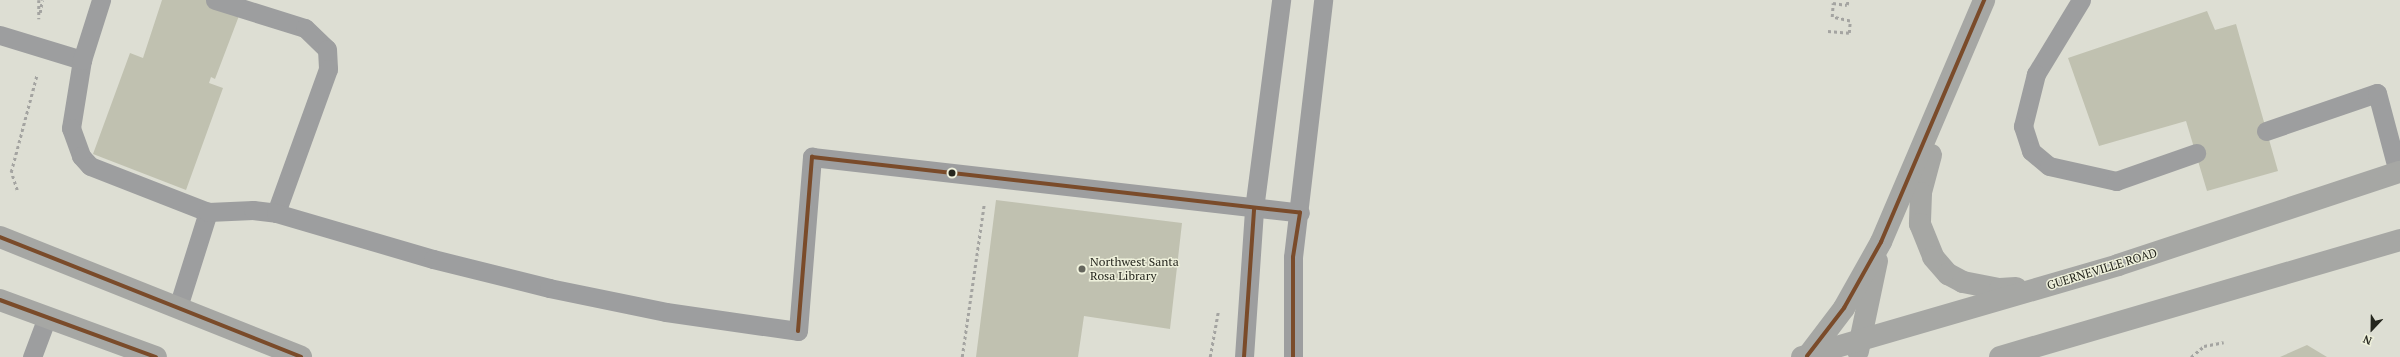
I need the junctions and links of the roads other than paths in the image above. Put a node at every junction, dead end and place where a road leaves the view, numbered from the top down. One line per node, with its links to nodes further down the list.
1 (100, 0): 8 (lane)
2 (215, 0): 15 (lane)
3 (1281, 0): 13 (lane)
4 (1323, 0): 16 (lane)
5 (2081, 0): 11 (lane)
6 (1978, 3): 9 (main road)
7 (0, 35): 8 (lane)
8 (82, 60): 14 (lane)
9 (1950, 82): 19 (main road); 20 (main road)
10 (2266, 131): 12 (lane)
11 (2196, 153)
12 (2399, 172): 20 (main road, GUERNEVILLE ROAD)
13 (1254, 209): 15 (lane); 16 (lane); 29 (lane)
14 (208, 212): 15 (lane); 22 (lane)
15 (276, 213)
16 (1300, 213): 30 (lane)
17 (0, 237): 22 (main road)
18 (2400, 240): 32 (main road)
19 (1880, 242): 24 (main road); 31 (main road)
20 (2045, 286): 24 (main road, GUERNEVILLE ROAD)
21 (0, 300): 23 (main road)
22 (178, 307): 28 (main road)
23 (47, 317): 25 (main road); 26 (lane)
24 (1859, 348): 31 (main road, GUERNEVILLE ROAD)
25 (121, 350): 27 (main road)
26 (32, 357)
27 (156, 357)
28 (301, 357)
29 (1244, 357)
30 (1293, 357)
31 (1805, 357)
32 (2000, 357)

